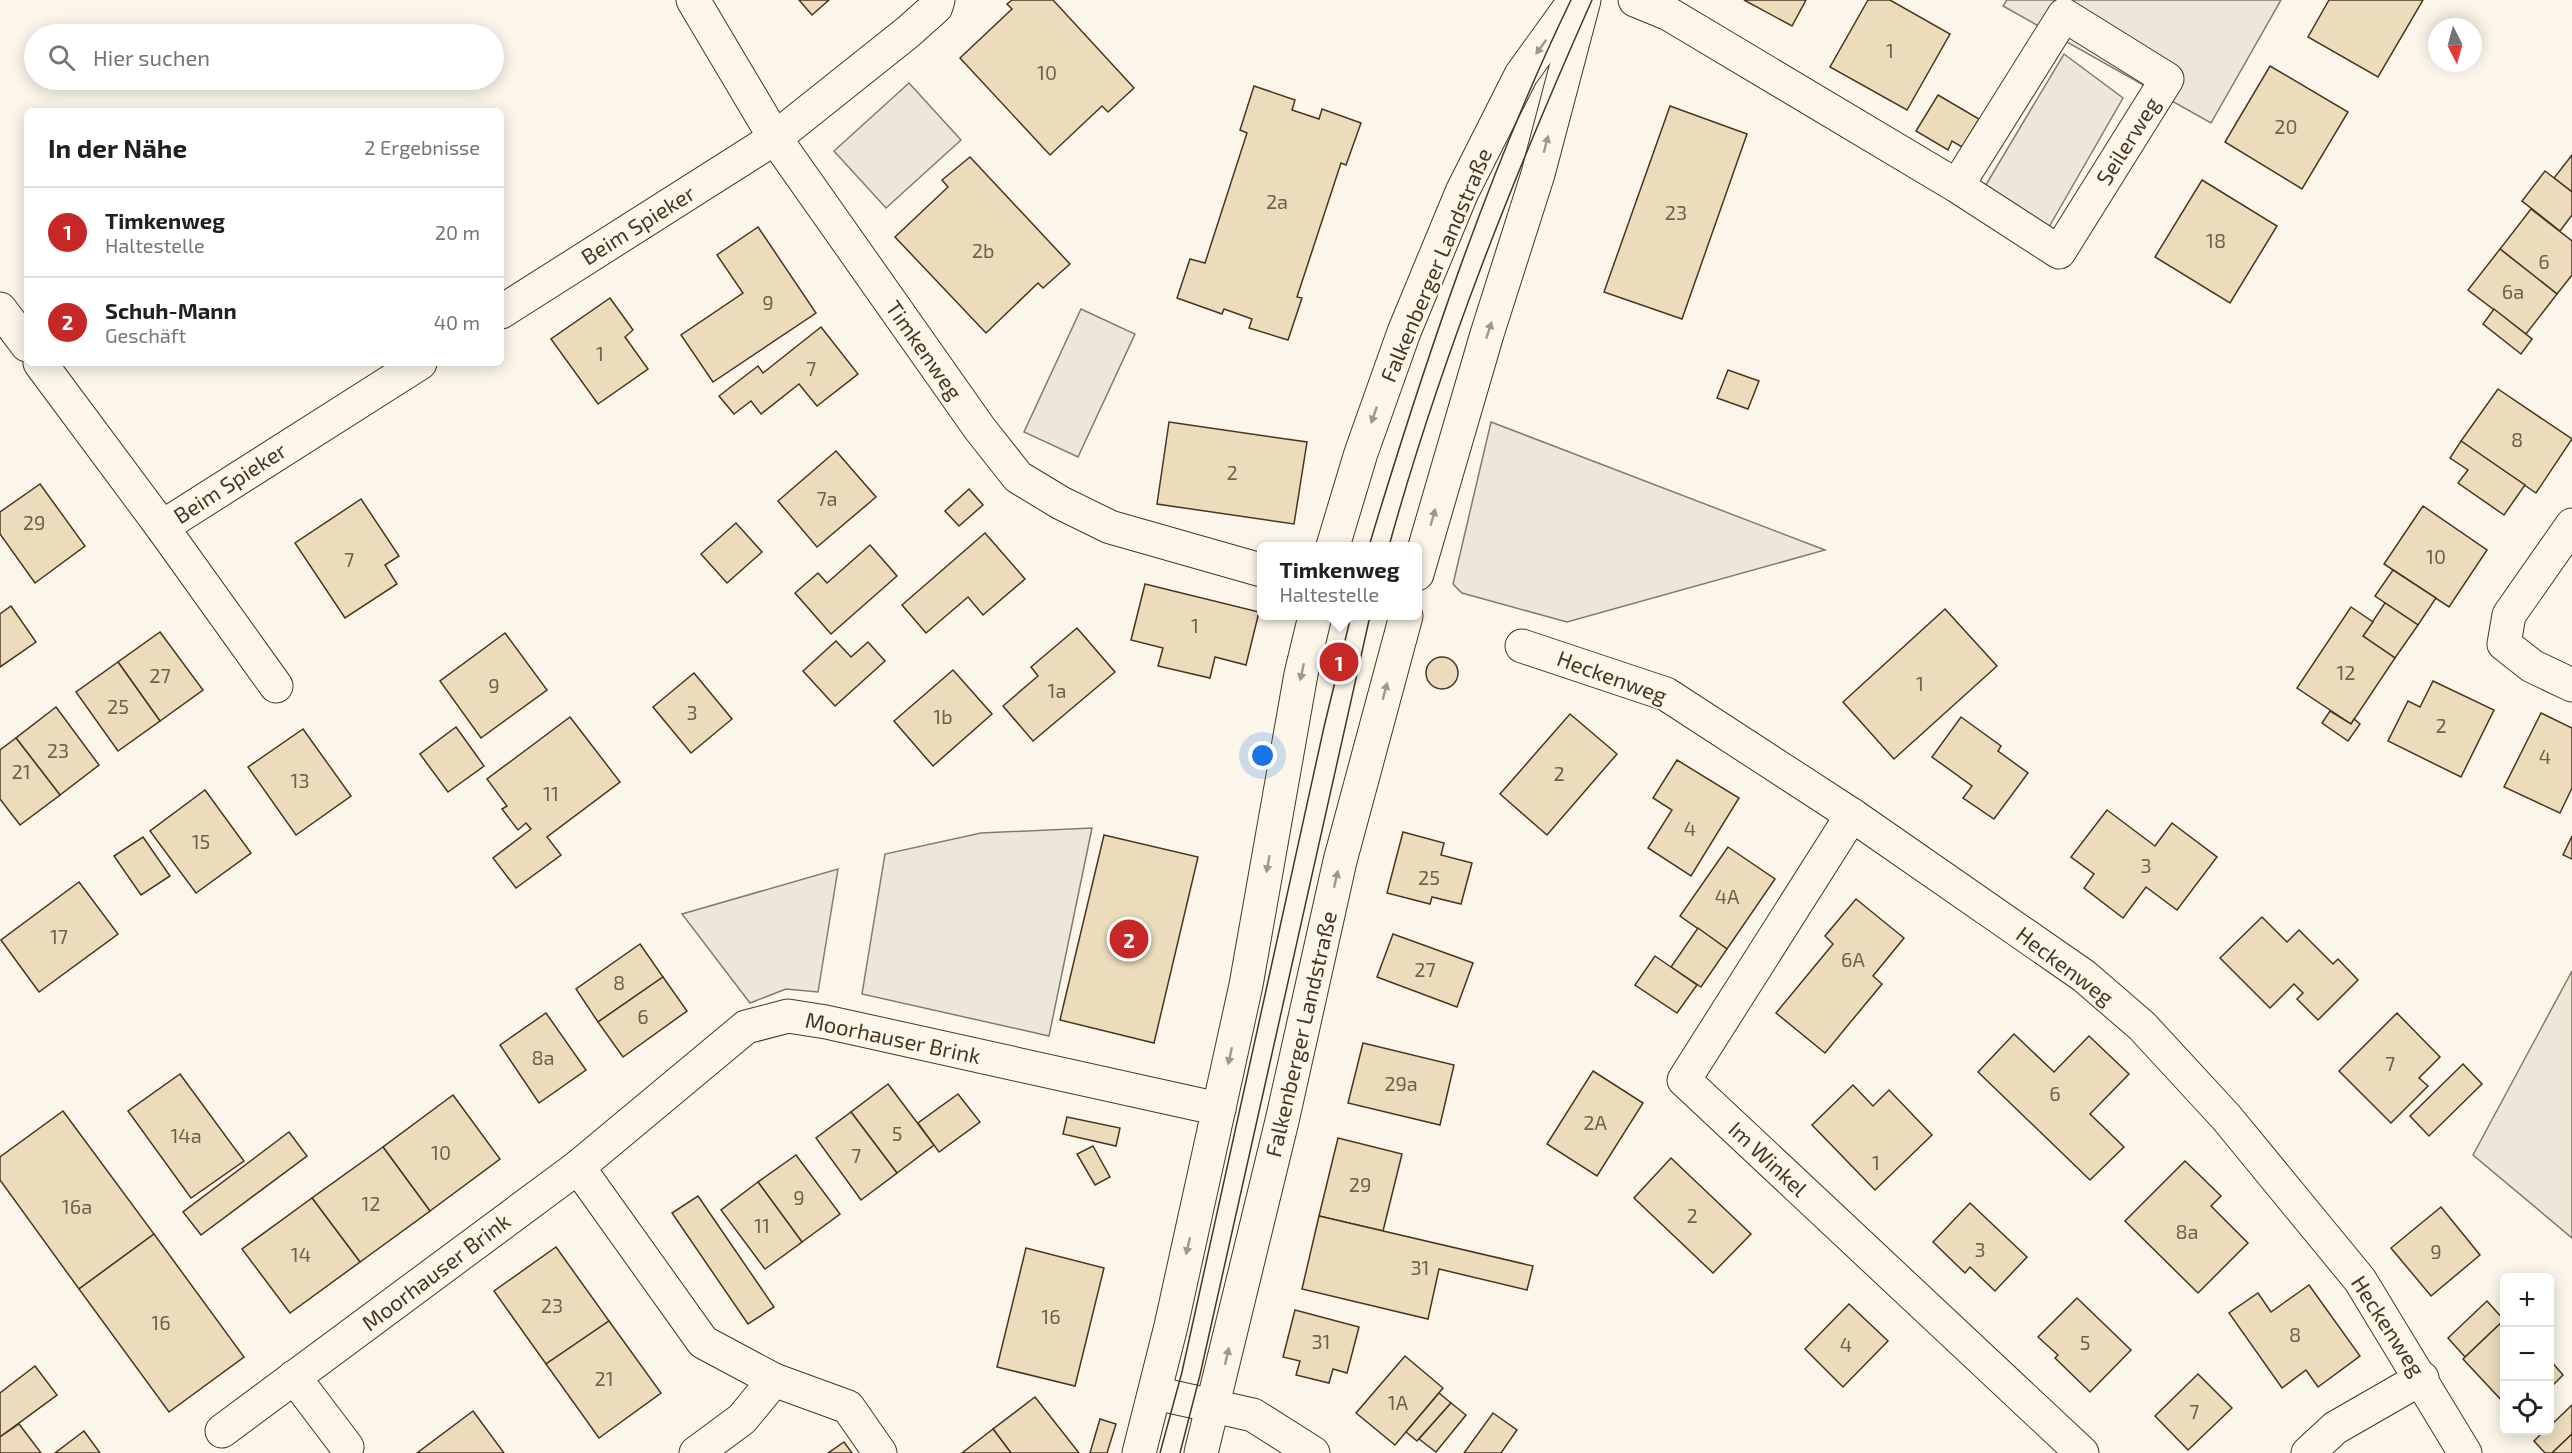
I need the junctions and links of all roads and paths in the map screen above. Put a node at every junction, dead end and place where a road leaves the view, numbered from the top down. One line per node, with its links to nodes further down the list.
1 (693, 0): 6 (street, Timkenweg)
2 (938, 0): 6 (street, Beim Spieker)
3 (1575, 0): 15 (street, Falkenberger Landstraße, one-way to 15)
4 (1584, 0): 16 (street, one-way to 4)
5 (1635, 0): 7 (street, Seilerweg)
6 (775, 138): 9 (street, Beim Spieker); 17 (street, Timkenweg)
7 (1957, 186): 7 (street, Seilerweg)
8 (0, 309): 10 (street)
9 (504, 310)
10 (24, 341)
11 (42, 366): 14 (street, Beim Spieker)
12 (415, 366): 14 (street, Beim Spieker)
13 (2572, 525): 21 (street)
14 (162, 527): 22 (street, Beim Spieker)
15 (1335, 542)
16 (1422, 556)
17 (1257, 569)
18 (1314, 620): 24 (street, one-way to 24)
19 (1405, 620): 30 (street, Falkenberger Landstraße, one-way to 19)
20 (1522, 646): 23 (street, Heckenweg)
21 (2572, 685)
22 (276, 686)
23 (1852, 815): 27 (street, Heckenweg); 38 (street, Im Winkel)
24 (1218, 1109): 25 (street, Moorhauser Brink); 29 (street, one-way to 29)
25 (578, 1167): 26 (street, Moorhauser Brink); 28 (street)
26 (294, 1377): 31 (street, Moorhauser Brink); 32 (street)
27 (2422, 1378): 39 (street); 40 (street, Heckenweg)
28 (774, 1380): 33 (street); 34 (street)
29 (1155, 1393): 30 (street); 35 (street)
30 (1214, 1405): 36 (street, Falkenberger Landstraße); 37 (street)
31 (222, 1431)
32 (347, 1447)
33 (696, 1453)
34 (880, 1453)
35 (1139, 1453)
36 (1201, 1453)
37 (1313, 1453)
38 (2082, 1453)
39 (2308, 1453)
40 (2465, 1453)

